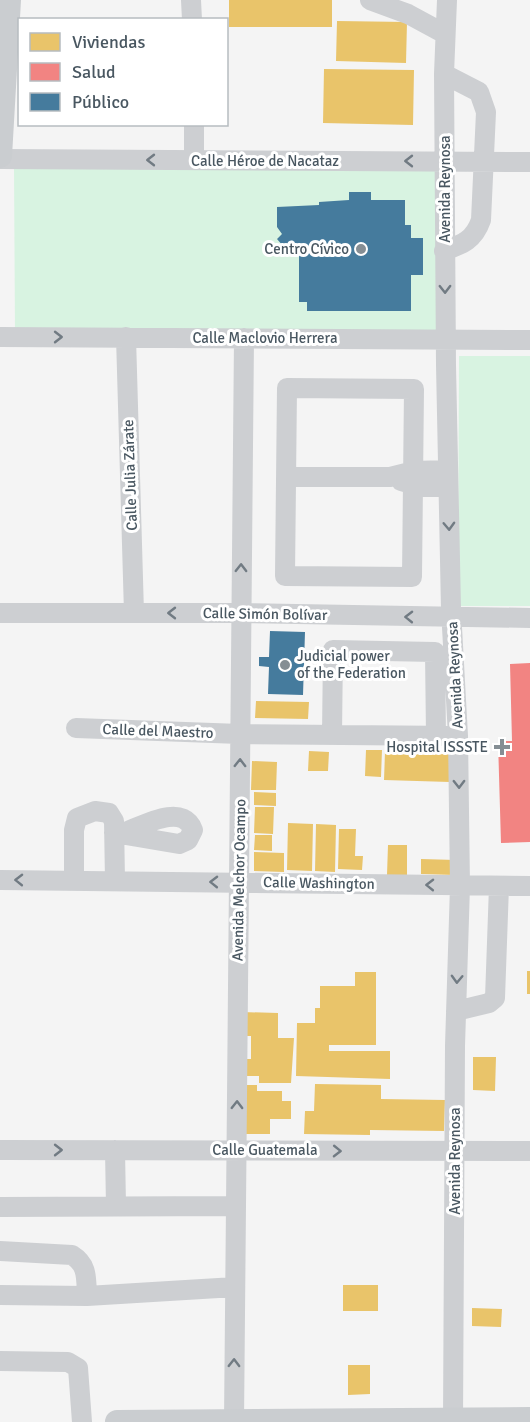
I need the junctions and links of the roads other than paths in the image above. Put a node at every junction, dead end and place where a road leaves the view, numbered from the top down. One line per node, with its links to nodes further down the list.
1 (9, 0): 10 (main road)
2 (191, 0): 6 (street)
3 (370, 0): 5 (street)
4 (447, 0): 7 (street, Avenida Reynosa)
5 (408, 7): 7 (street)
6 (192, 18)
7 (445, 34): 8 (street, Avenida Reynosa)
8 (444, 74): 12 (street, Avenida Reynosa); 13 (street)
9 (194, 126): 11 (street)
10 (0, 157): 11 (street, Calle Héroe de Nacataz, one-way to 10)
11 (194, 160): 12 (street, Calle Héroe de Nacataz, one-way to 11)
12 (445, 162): 13 (street, Calle Héroe de Nacataz); 15 (street, Avenida Reynosa)
13 (484, 162): 14 (street, Calle Héroe de Nacataz); 15 (street)
14 (530, 162)
15 (444, 251): 19 (street, Avenida Reynosa, one-way to 19)
16 (0, 337): 17 (street, Calle Maclovio Herrera, one-way to 17)
17 (126, 338): 18 (street, Calle Maclovio Herrera); 25 (street, Calle Julia Zárate)
18 (244, 338): 19 (street, Calle Maclovio Herrera); 26 (street, Avenida Melchor Ocampo, one-way to 18)
19 (445, 339): 20 (street, Calle Maclovio Herrera); 23 (street, Avenida Reynosa)
20 (530, 340)
21 (286, 477): 22 (street); 22 (street); 22 (street)
22 (413, 478): 23 (street)
23 (448, 479): 27 (street, Avenida Reynosa, one-way to 27)
24 (0, 613): 25 (street, Calle Simón Bolívar)
25 (134, 613): 26 (street, Calle Simón Bolívar, one-way to 25)
26 (241, 613): 27 (street, Calle Simón Bolívar, one-way to 26); 30 (street, Avenida Melchor Ocampo)
27 (452, 618): 28 (street, Calle Simón Bolívar); 33 (street, Avenida Reynosa)
28 (530, 618)
29 (76, 728): 30 (street, Calle del Maestro)
30 (240, 734): 31 (street, Calle del Maestro); 37 (street, Avenida Melchor Ocampo, one-way to 30)
31 (332, 735): 32 (street, Calle del Maestro); 32 (street)
32 (436, 736): 33 (street, Calle del Maestro)
33 (458, 736): 38 (street, Avenida Reynosa, one-way to 38)
34 (0, 880): 35 (street, Calle Washington, one-way to 34)
35 (74, 880): 36 (street, Calle Washington); 36 (street)
36 (115, 881): 37 (street, Calle Washington, one-way to 36)
37 (239, 882): 38 (street, Calle Washington, one-way to 37); 44 (street, Avenida Melchor Ocampo, one-way to 37)
38 (460, 886): 39 (street, Calle Washington); 41 (street, Avenida Reynosa, one-way to 41)
39 (499, 886): 40 (street, Calle Washington); 41 (street)
40 (530, 886)
41 (456, 1011): 46 (street, Avenida Reynosa)
42 (0, 1150): 43 (street, Calle Guatemala, one-way to 43)
43 (115, 1150): 44 (street, Calle Guatemala); 47 (street)
44 (236, 1150): 46 (street, Calle Guatemala, one-way to 46); 48 (street, Avenida Melchor Ocampo)
45 (530, 1151): 46 (street, Calle Guatemala)
46 (456, 1152): 56 (street, Avenida Reynosa)
47 (116, 1206): 48 (street); 49 (street)
48 (236, 1206): 51 (street, Avenida Melchor Ocampo)
49 (0, 1207)
50 (0, 1251): 53 (street)
51 (235, 1287): 53 (street); 59 (street, Avenida Melchor Ocampo, one-way to 51)
52 (0, 1295): 53 (street)
53 (87, 1296)
54 (0, 1361): 57 (street)
55 (530, 1419): 56 (main road)
56 (453, 1421): 59 (main road)
57 (82, 1422)
58 (117, 1422): 59 (main road)
59 (234, 1422)

